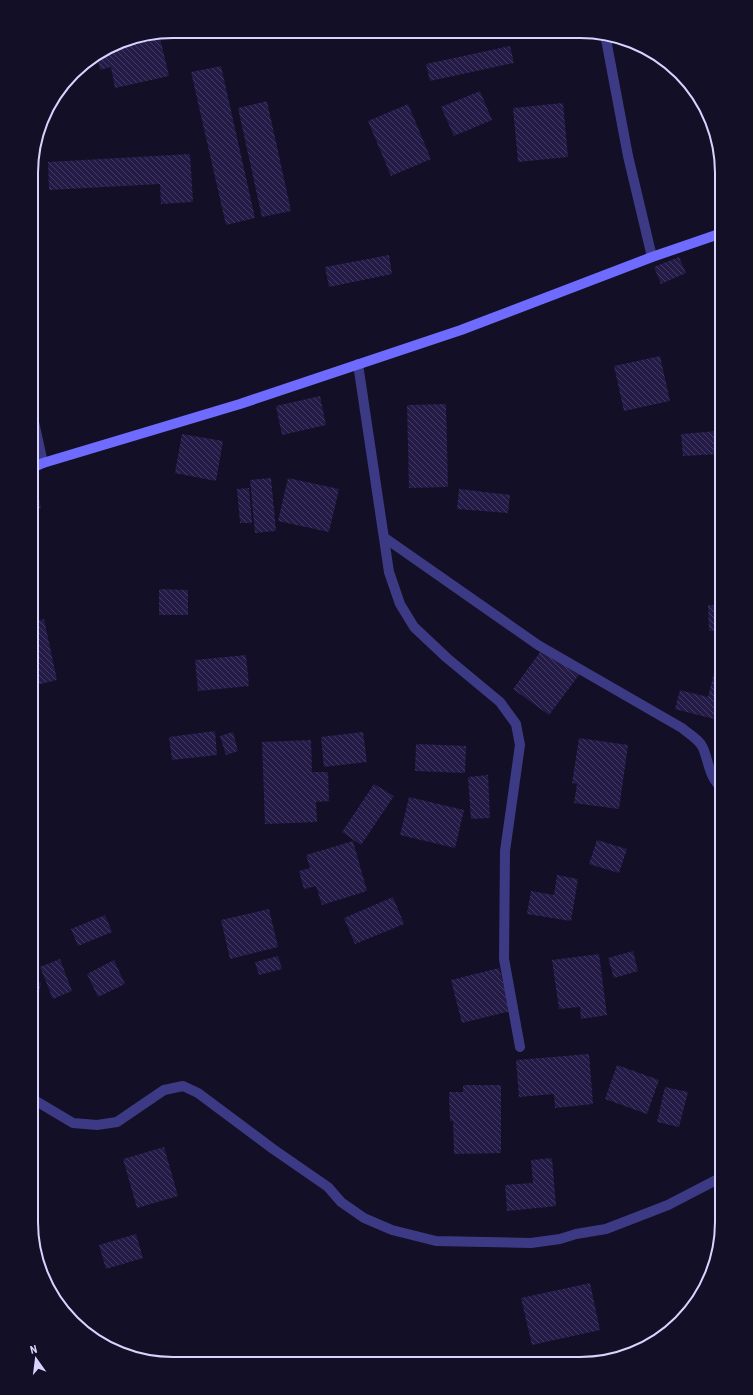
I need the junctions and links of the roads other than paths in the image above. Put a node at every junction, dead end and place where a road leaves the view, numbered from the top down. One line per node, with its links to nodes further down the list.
1 (606, 41): 3 (street)
2 (715, 235): 3 (street)
3 (652, 257): 4 (street)
4 (358, 364): 6 (street); 8 (street)
5 (38, 441): 6 (street)
6 (43, 463): 7 (street)
7 (38, 465)
8 (385, 538): 9 (street); 10 (street)
9 (715, 781)
10 (520, 1047)
11 (38, 1102): 12 (street)
12 (715, 1181)

